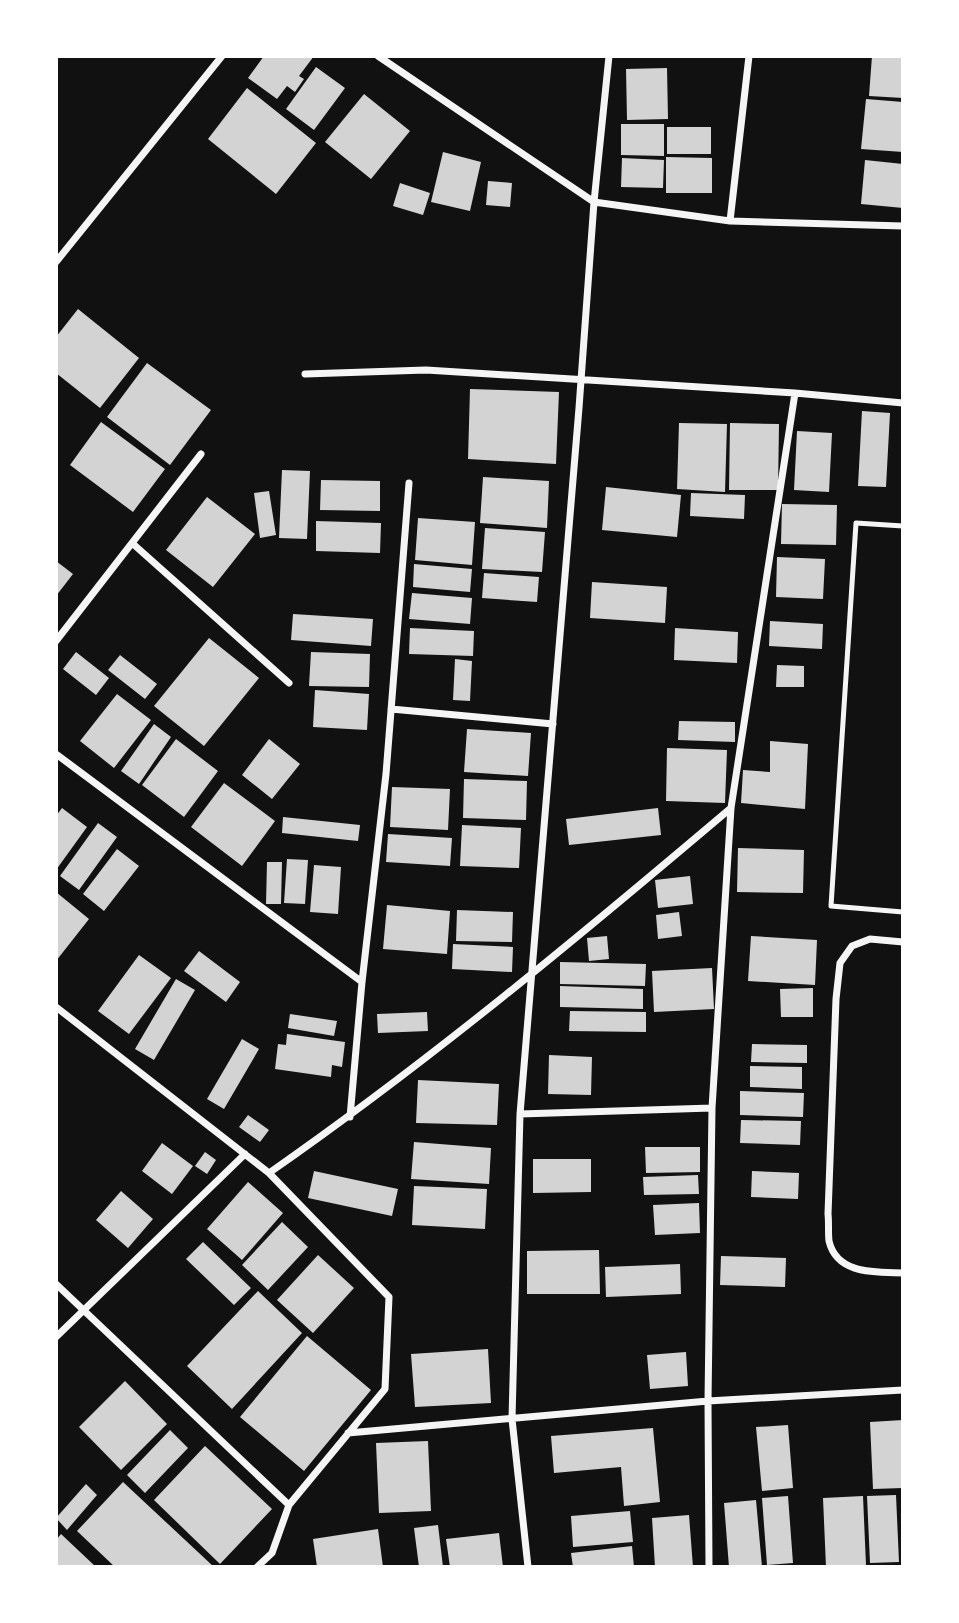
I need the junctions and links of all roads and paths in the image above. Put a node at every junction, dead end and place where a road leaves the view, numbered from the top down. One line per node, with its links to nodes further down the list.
1 (222, 56): 8 (street)
2 (378, 56): 5 (street)
3 (609, 56): 5 (street)
4 (749, 56): 6 (street)
5 (594, 202): 6 (street); 10 (street)
6 (730, 221): 7 (street)
7 (903, 226)
8 (56, 262)
9 (305, 374): 10 (street)
10 (582, 380): 11 (street); 20 (street)
11 (795, 393): 12 (street); 22 (street)
12 (903, 403)
13 (201, 454): 16 (street)
14 (410, 483): 19 (street)
15 (903, 526): 23 (lane)
16 (132, 543): 17 (street); 18 (street)
17 (56, 641)
18 (289, 683)
19 (391, 709): 20 (street); 26 (street)
20 (553, 724): 25 (street)
21 (56, 754): 26 (street)
22 (731, 808): 25 (street); 28 (street)
23 (903, 912)
24 (903, 942): 33 (street)
25 (533, 975): 29 (street); 30 (street)
26 (362, 982): 30 (street)
27 (56, 1007): 31 (street)
28 (712, 1108): 29 (street); 38 (street)
29 (520, 1114): 39 (street)
30 (350, 1117): 32 (street)
31 (245, 1154): 32 (street); 35 (street)
32 (270, 1173): 40 (street)
33 (903, 1273)
34 (56, 1284): 35 (street)
35 (85, 1311): 36 (street); 41 (street)
36 (56, 1337)
37 (903, 1390): 38 (street)
38 (708, 1401): 39 (street); 44 (street)
39 (512, 1419): 40 (street); 43 (street)
40 (348, 1433): 41 (street)
41 (289, 1505): 42 (street)
42 (257, 1567)
43 (528, 1567)
44 (709, 1567)

